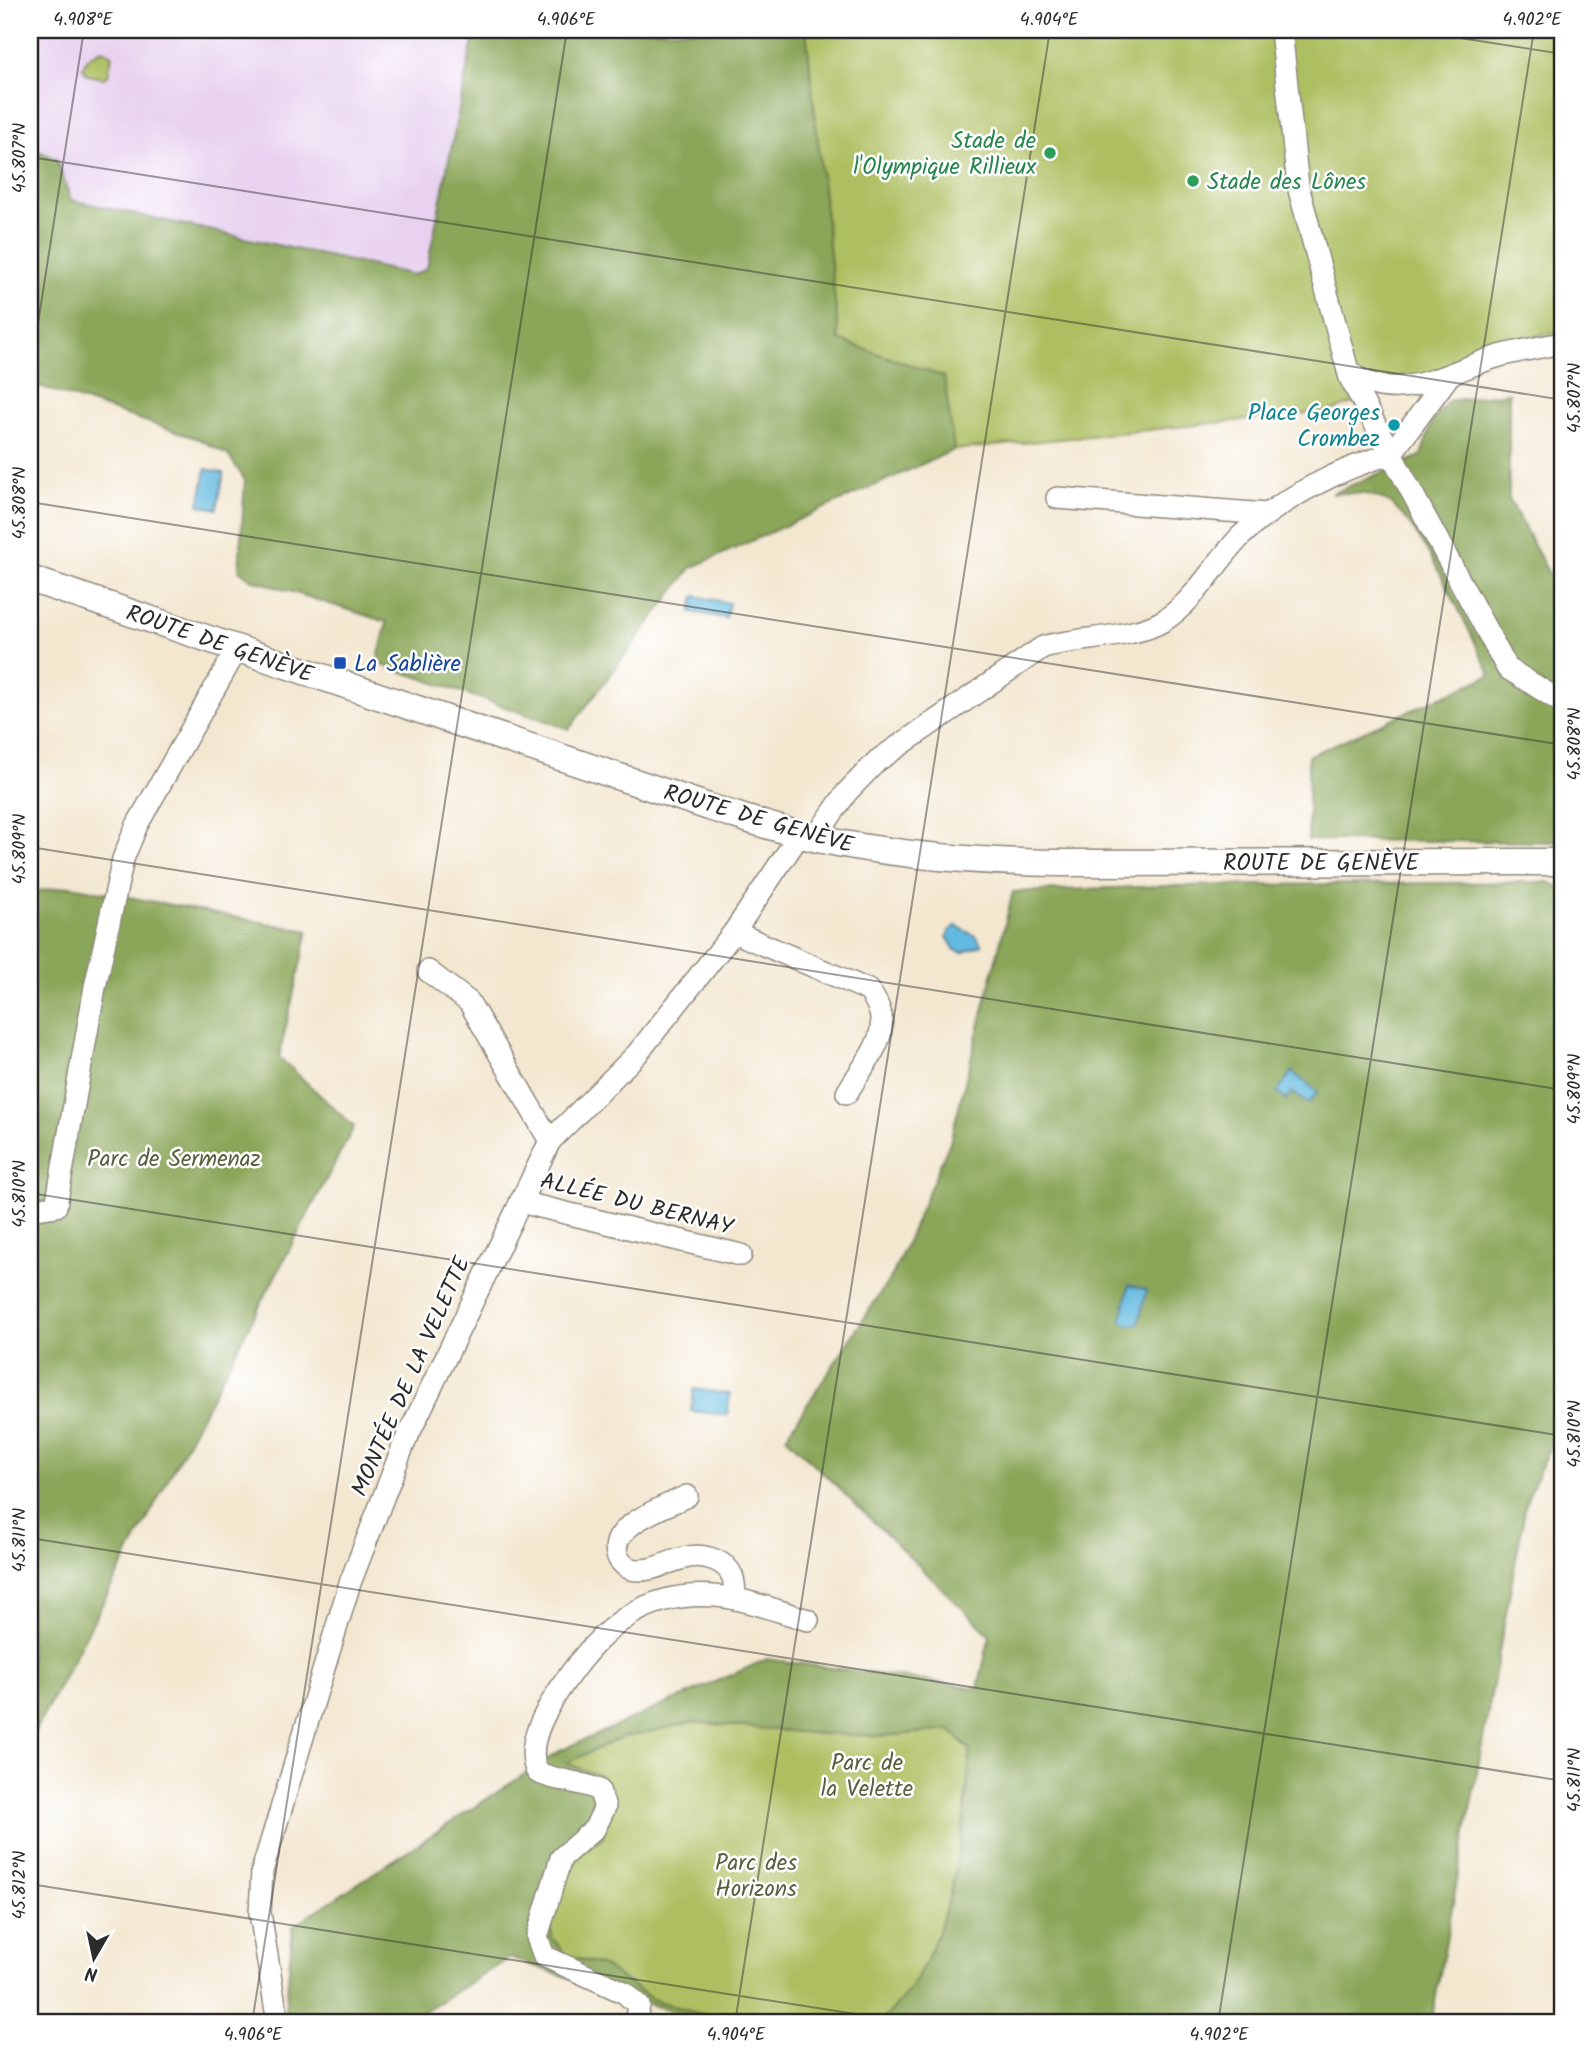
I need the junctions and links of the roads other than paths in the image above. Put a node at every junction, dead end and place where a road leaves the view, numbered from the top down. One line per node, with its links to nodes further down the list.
1 (1281, 30): 3 (street)
2 (1563, 343): 4 (street)
3 (1348, 371): 4 (street); 5 (street)
4 (1448, 377): 5 (street)
5 (1391, 454): 7 (street, MONTÉE DE LA VELETTE); 10 (street)
6 (1057, 498): 7 (street)
7 (1267, 514): 11 (street, MONTÉE DE LA VELETTE)
8 (30, 579): 9 (main road, ROUTE DE GENÈVE)
9 (237, 649): 11 (main road, ROUTE DE GENÈVE); 17 (street)
10 (1563, 703)
11 (807, 836): 12 (main road, ROUTE DE GENÈVE); 13 (street, MONTÉE DE LA VELETTE)
12 (1563, 862)
13 (734, 932): 15 (street); 16 (street, MONTÉE DE LA VELETTE)
14 (428, 971): 16 (street)
15 (847, 1093)
16 (550, 1142): 18 (street, MONTÉE DE LA VELETTE)
17 (30, 1202)
18 (520, 1202): 19 (street, ALLÉE DU BERNAY); 23 (street, MONTÉE DE LA VELETTE)
19 (741, 1255)
20 (687, 1496): 21 (street)
21 (735, 1599): 22 (street); 24 (street)
22 (808, 1620)
23 (278, 2023)
24 (634, 2023)

